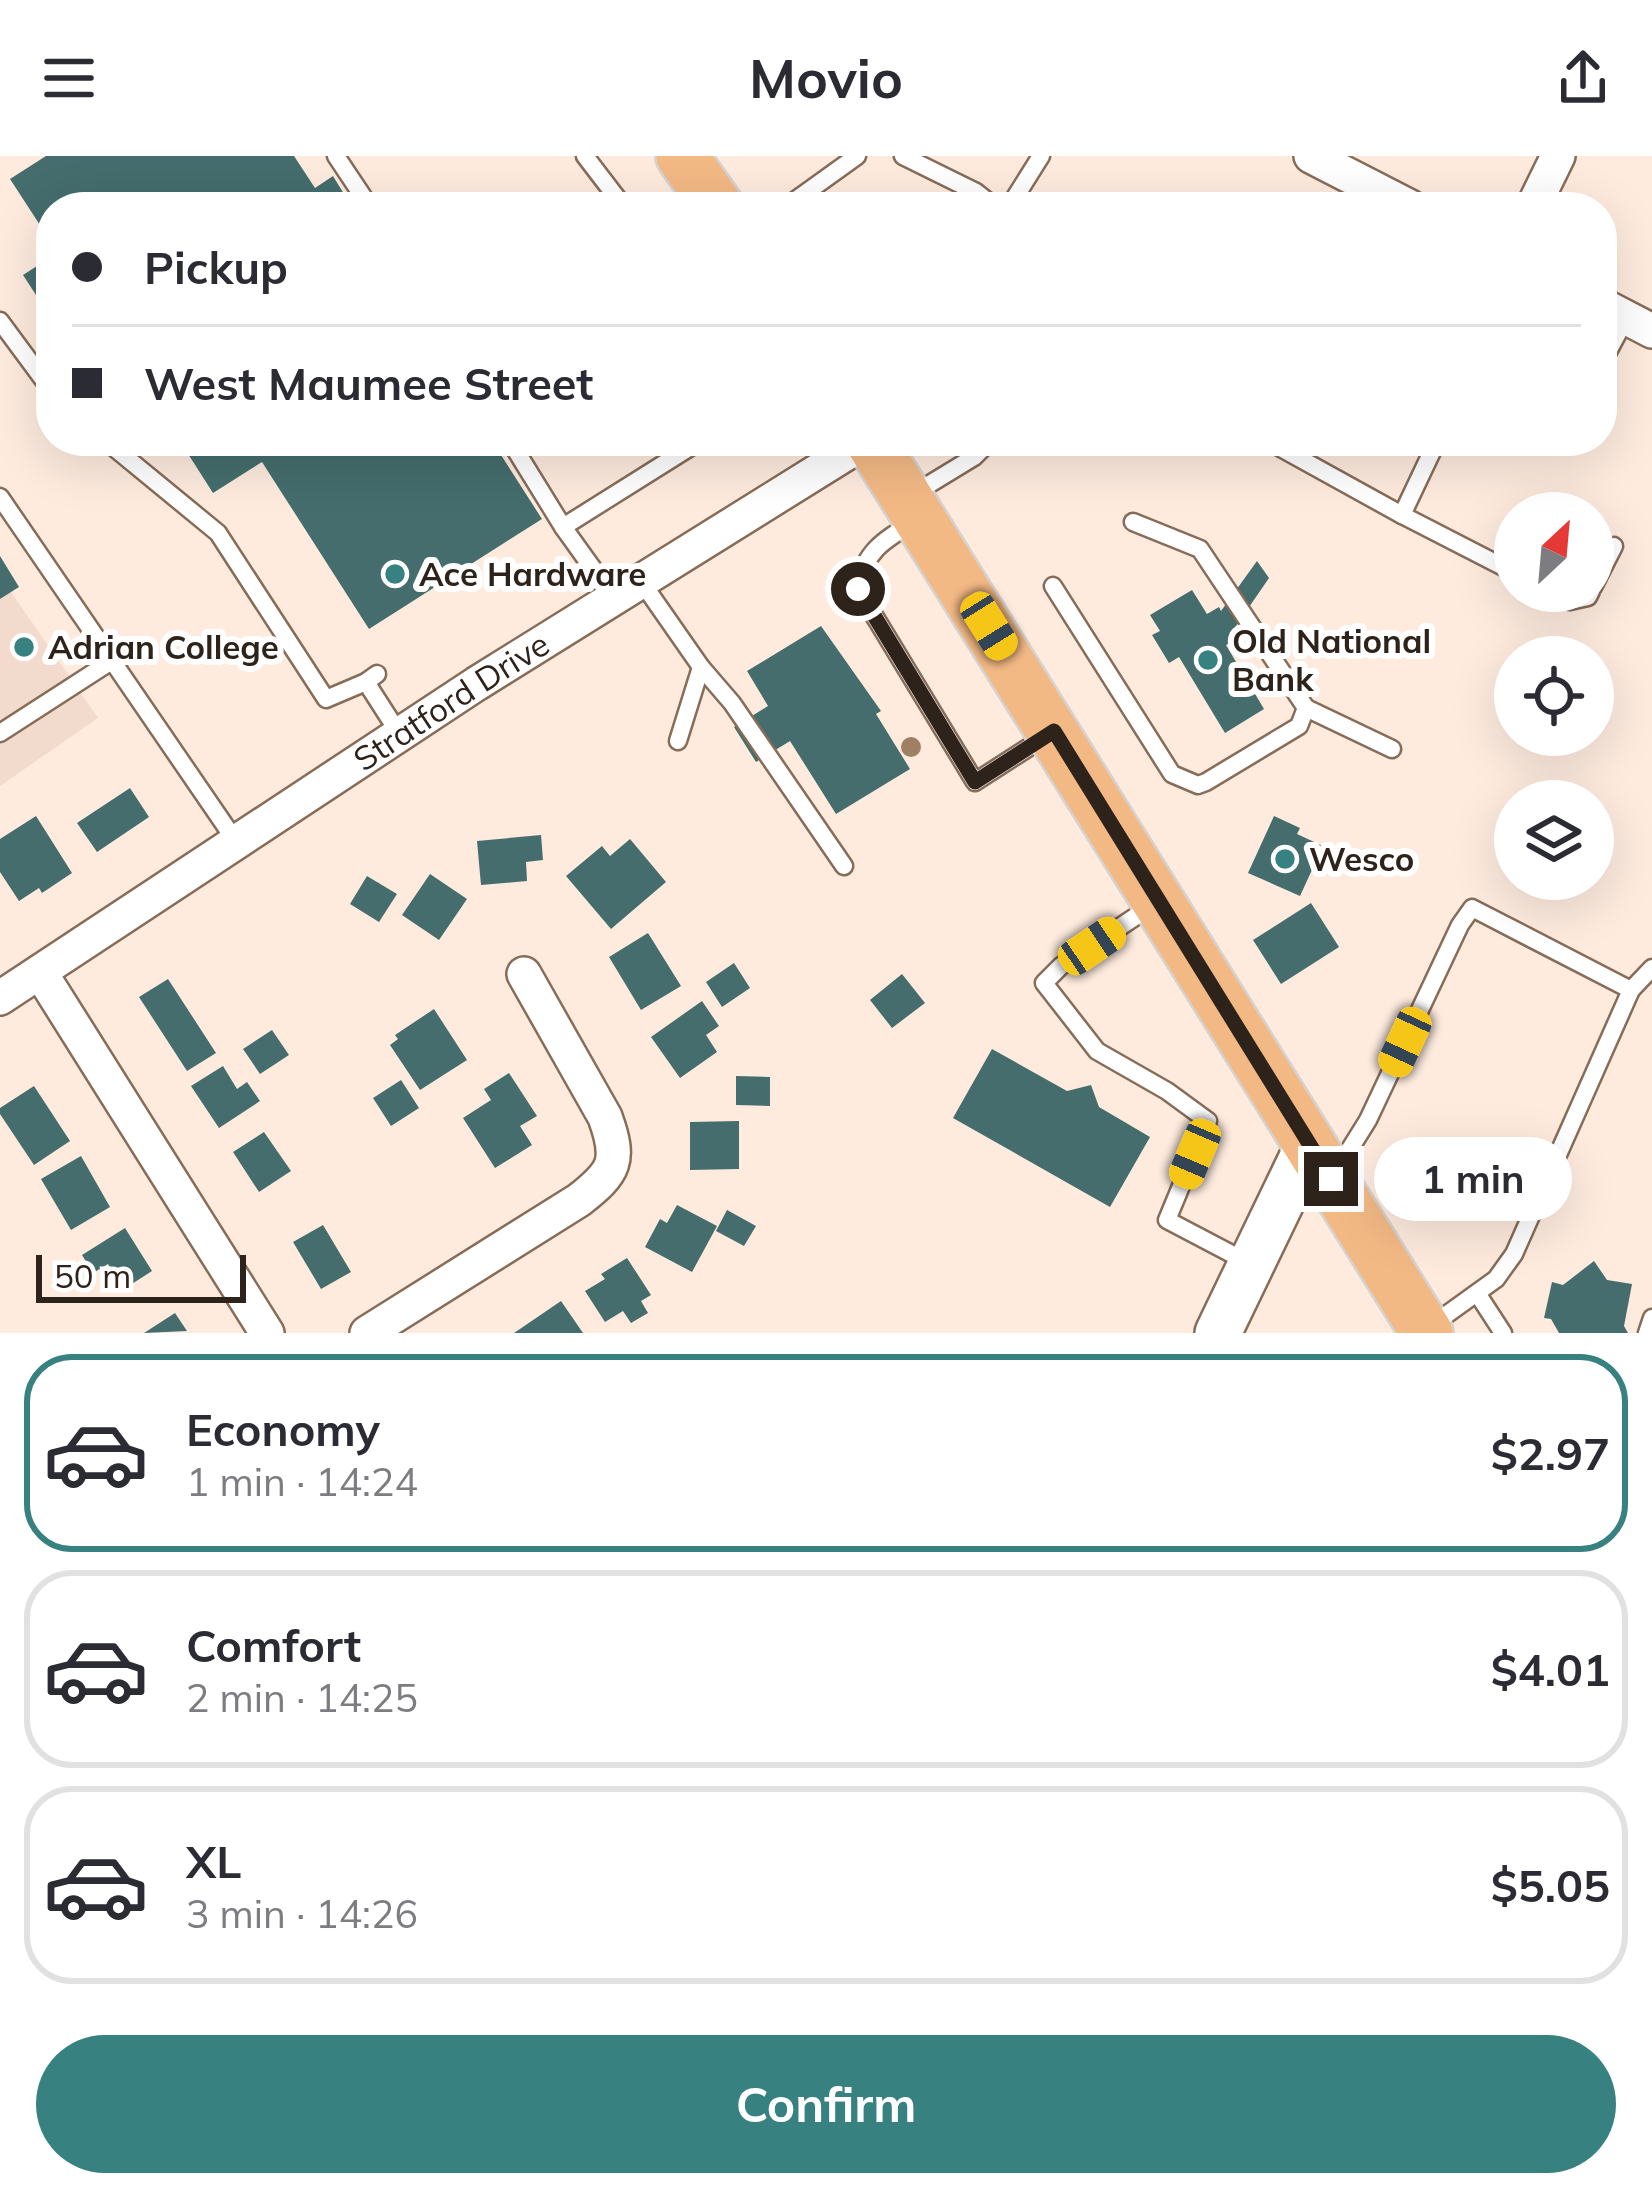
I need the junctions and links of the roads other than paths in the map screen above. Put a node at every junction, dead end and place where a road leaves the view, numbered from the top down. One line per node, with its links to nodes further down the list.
1 (336, 156): 8 (lane)
2 (585, 156): 9 (lane)
3 (857, 156): 10 (lane)
4 (903, 156): 11 (lane)
5 (1041, 156): 12 (lane)
6 (1311, 156): 13 (street)
7 (1558, 156): 14 (street)
8 (360, 192)
9 (612, 192)
10 (807, 192)
11 (976, 192)
12 (1018, 192)
13 (1381, 192)
14 (1541, 192)
15 (0, 321): 16 (lane)
16 (36, 370)
17 (124, 456): 38 (lane)
18 (519, 456): 29 (lane)
19 (676, 456): 29 (lane)
20 (845, 456): 32 (street, Stratford Drive)
21 (880, 456): 26 (main road)
22 (975, 456): 26 (lane)
23 (1296, 456): 27 (lane)
24 (1430, 456): 27 (lane)
25 (0, 497): 33 (lane)
26 (915, 506): 36 (main road); 36 (lane)
27 (1402, 514): 30 (lane)
28 (1132, 522): 35 (lane)
29 (563, 527): 32 (lane)
30 (1494, 562)
31 (1053, 586): 35 (lane)
32 (628, 590): 34 (lane); 38 (street, Stratford Drive)
33 (113, 660): 37 (lane); 41 (lane)
34 (701, 667): 39 (lane); 42 (lane)
35 (1306, 708): 40 (lane)
36 (1054, 731): 43 (main road)
37 (0, 733)
38 (400, 735): 41 (street, Stratford Drive)
39 (678, 741)
40 (1391, 749)
41 (238, 844): 45 (street, Stratford Drive)
42 (844, 866)
43 (1159, 901): 49 (main road); 50 (lane)
44 (1652, 968): 47 (lane)
45 (40, 972): 48 (street, Stratford Drive); 54 (street)
46 (524, 974): 55 (street)
47 (1631, 990): 49 (lane); 51 (lane)
48 (0, 998)
49 (1320, 1162): 50 (street); 53 (main road)
50 (1250, 1264): 56 (street)
51 (1477, 1293): 53 (lane); 57 (lane)
52 (1652, 1318): 58 (lane)
53 (1426, 1332)
54 (267, 1333)
55 (367, 1333)
56 (1218, 1333)
57 (1503, 1333)
58 (1647, 1333)

